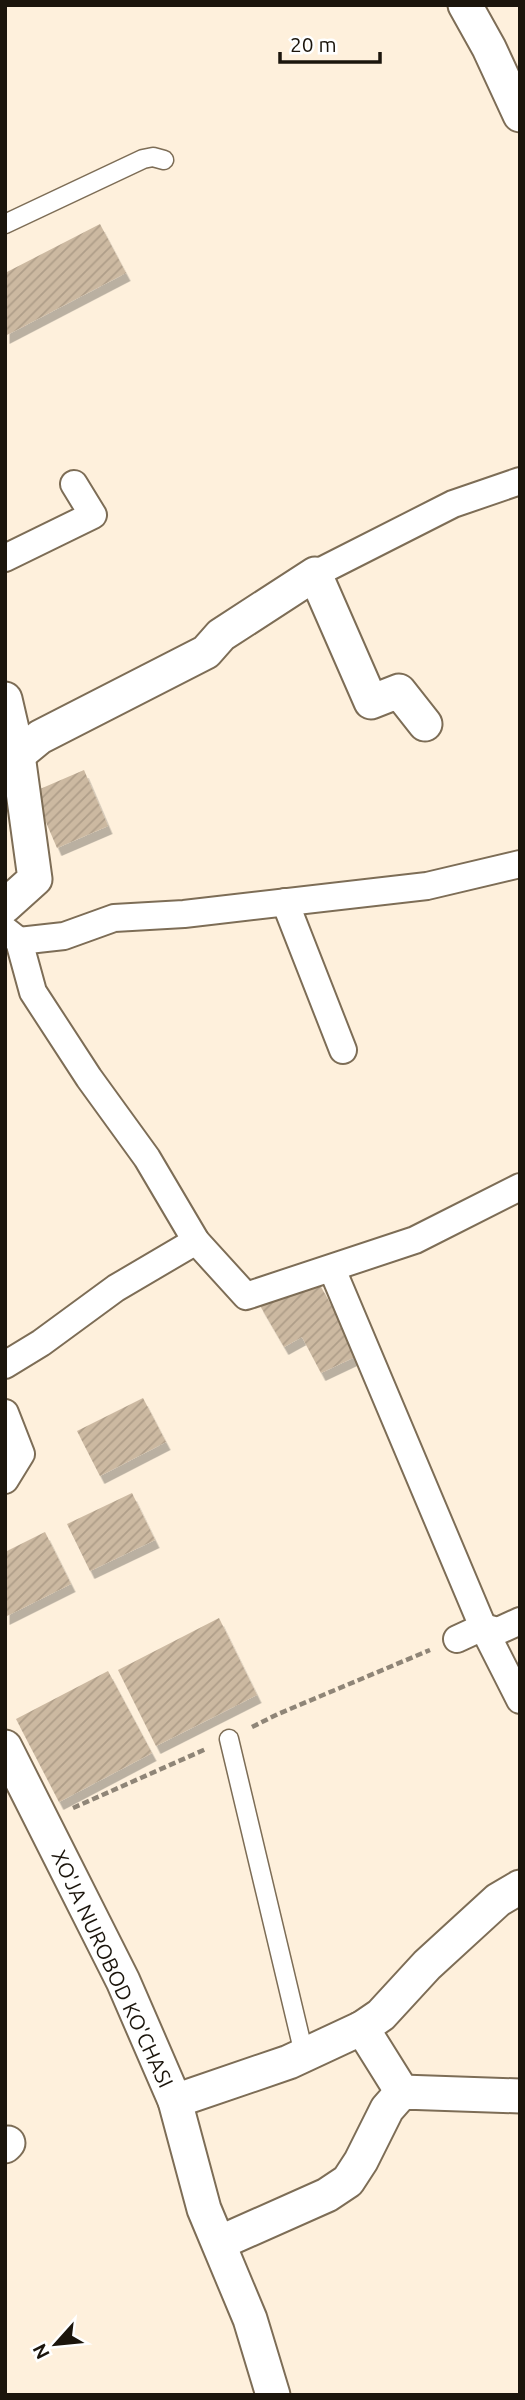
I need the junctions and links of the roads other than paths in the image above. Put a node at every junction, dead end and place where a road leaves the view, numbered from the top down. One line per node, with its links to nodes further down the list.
1 (466, 5): 2 (street)
2 (520, 115)
3 (164, 160): 4 (lane)
4 (5, 224)
5 (520, 481): 8 (street)
6 (75, 484): 7 (street)
7 (5, 558)
8 (314, 574): 10 (street); 11 (street)
9 (5, 698): 11 (street)
10 (425, 724)
11 (11, 758): 14 (street)
12 (519, 863): 13 (street)
13 (285, 902): 15 (street); 16 (street)
14 (5, 906)
15 (12, 935): 18 (street)
16 (343, 1050)
17 (520, 1187): 19 (street)
18 (197, 1241): 19 (street); 20 (street)
19 (332, 1269): 24 (street)
20 (5, 1365)
21 (5, 1413): 22 (street)
22 (5, 1480)
23 (520, 1621): 24 (street)
24 (483, 1627): 25 (street); 26 (street)
25 (457, 1639)
26 (520, 1700)
27 (229, 1739): 31 (lane)
28 (5, 1747): 34 (street, XO'JA NUROBOD KO'CHASI)
29 (520, 1886): 30 (street)
30 (362, 2028): 31 (street); 32 (street)
31 (304, 2054): 34 (street)
32 (402, 2092): 33 (street); 35 (street)
33 (520, 2096)
34 (175, 2101): 35 (street, XO'JA NUROBOD KO'CHASI)
35 (219, 2243): 36 (street, XO'JA NUROBOD KO'CHASI)
36 (273, 2395)

